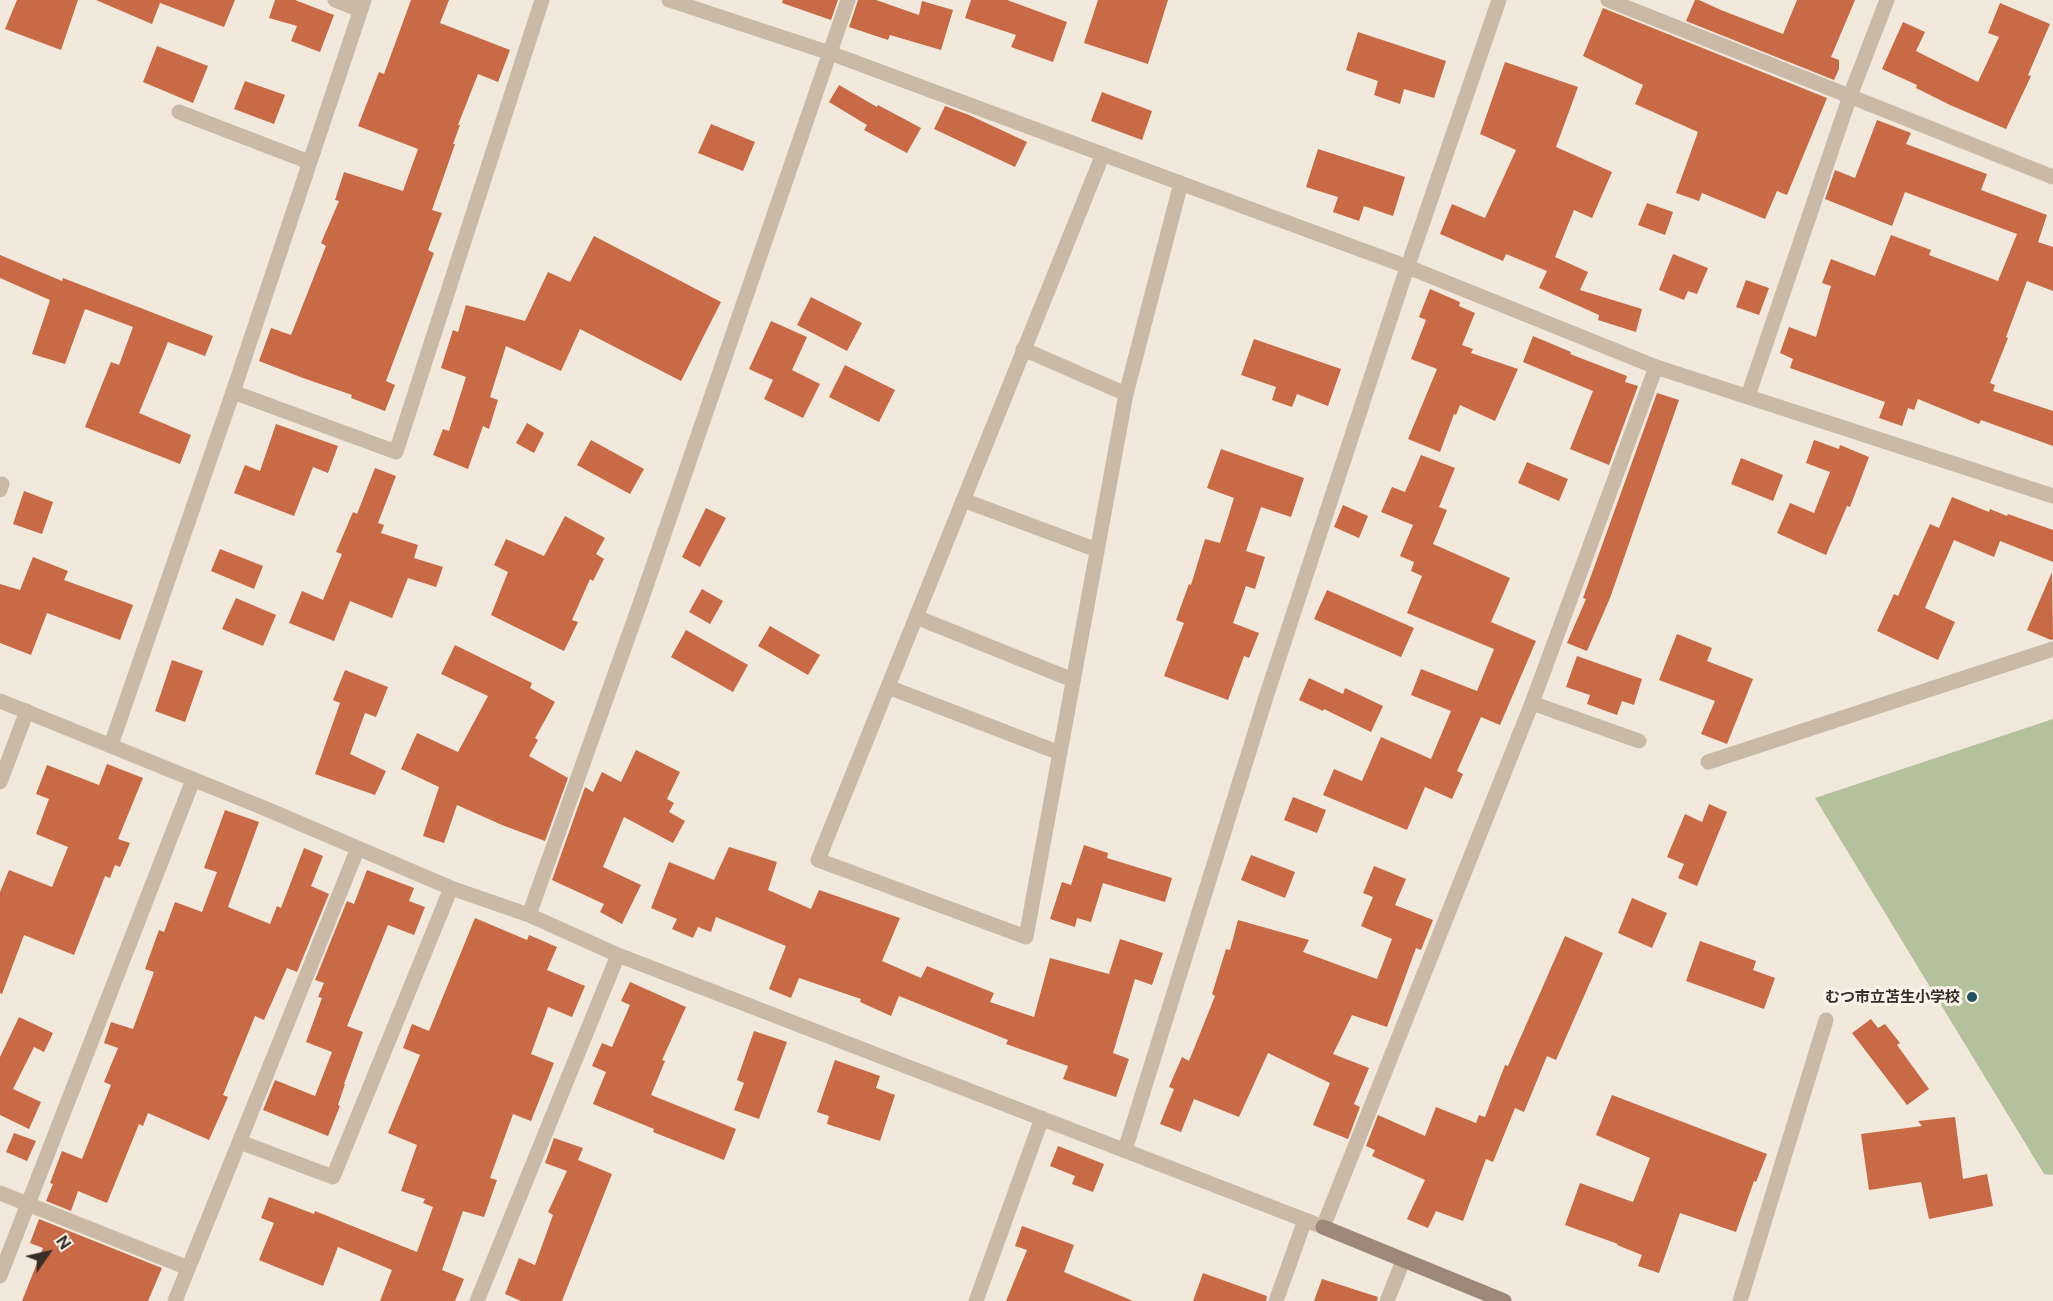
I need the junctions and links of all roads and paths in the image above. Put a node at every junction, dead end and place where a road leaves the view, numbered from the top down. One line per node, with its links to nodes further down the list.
1 (335, 0): 8 (street)
2 (542, 0): 19 (street)
3 (669, 0): 9 (street)
4 (848, 0): 9 (street)
5 (1499, 0): 16 (street)
6 (1608, 0): 10 (street)
7 (1887, 0): 10 (street)
8 (362, 5): 13 (street)
9 (830, 53): 12 (street); 40 (street)
10 (1850, 96): 14 (street); 21 (street)
11 (179, 111): 13 (street)
12 (1102, 154): 15 (street); 17 (street)
13 (309, 162): 19 (street)
14 (2053, 177)
15 (1180, 183): 16 (street); 20 (street)
16 (1408, 267): 18 (street); 45 (street)
17 (1023, 349): 20 (street); 23 (street)
18 (1656, 367): 21 (street); 30 (street)
19 (233, 392): 33 (street)
20 (1126, 394): 24 (street)
21 (1748, 396): 22 (street)
22 (2053, 496)
23 (963, 500): 24 (street); 25 (street)
24 (1097, 550): 27 (street)
25 (916, 617): 27 (street); 28 (street)
26 (2053, 649): 35 (street)
27 (1073, 680): 34 (street)
28 (888, 687): 34 (street); 34 (street)
29 (0, 701): 31 (street)
30 (1532, 703): 32 (street); 49 (street)
31 (27, 711): 33 (street); 37 (street)
32 (1639, 741)
33 (111, 745): 36 (street)
34 (1060, 753)
35 (1708, 762)
36 (193, 780): 38 (street); 47 (street)
37 (0, 782)
38 (358, 848): 39 (street); 44 (street)
39 (451, 888): 40 (street); 44 (street)
40 (529, 915): 41 (street)
41 (618, 955): 43 (street); 54 (street)
42 (1826, 1020): 59 (street)
43 (1042, 1118): 45 (street); 55 (street)
44 (240, 1142): 51 (street)
45 (1125, 1150): 48 (street)
46 (0, 1193): 47 (street)
47 (29, 1204): 51 (street); 52 (street)
48 (1305, 1220): 49 (street); 56 (street)
49 (1323, 1227): 50 (street)
50 (1403, 1261): 57 (street); 58 (street)
51 (188, 1268): 53 (street)
52 (0, 1276)
53 (175, 1301)
54 (477, 1301)
55 (976, 1301)
56 (1276, 1301)
57 (1387, 1301)
58 (1504, 1301)
59 (1740, 1301)

